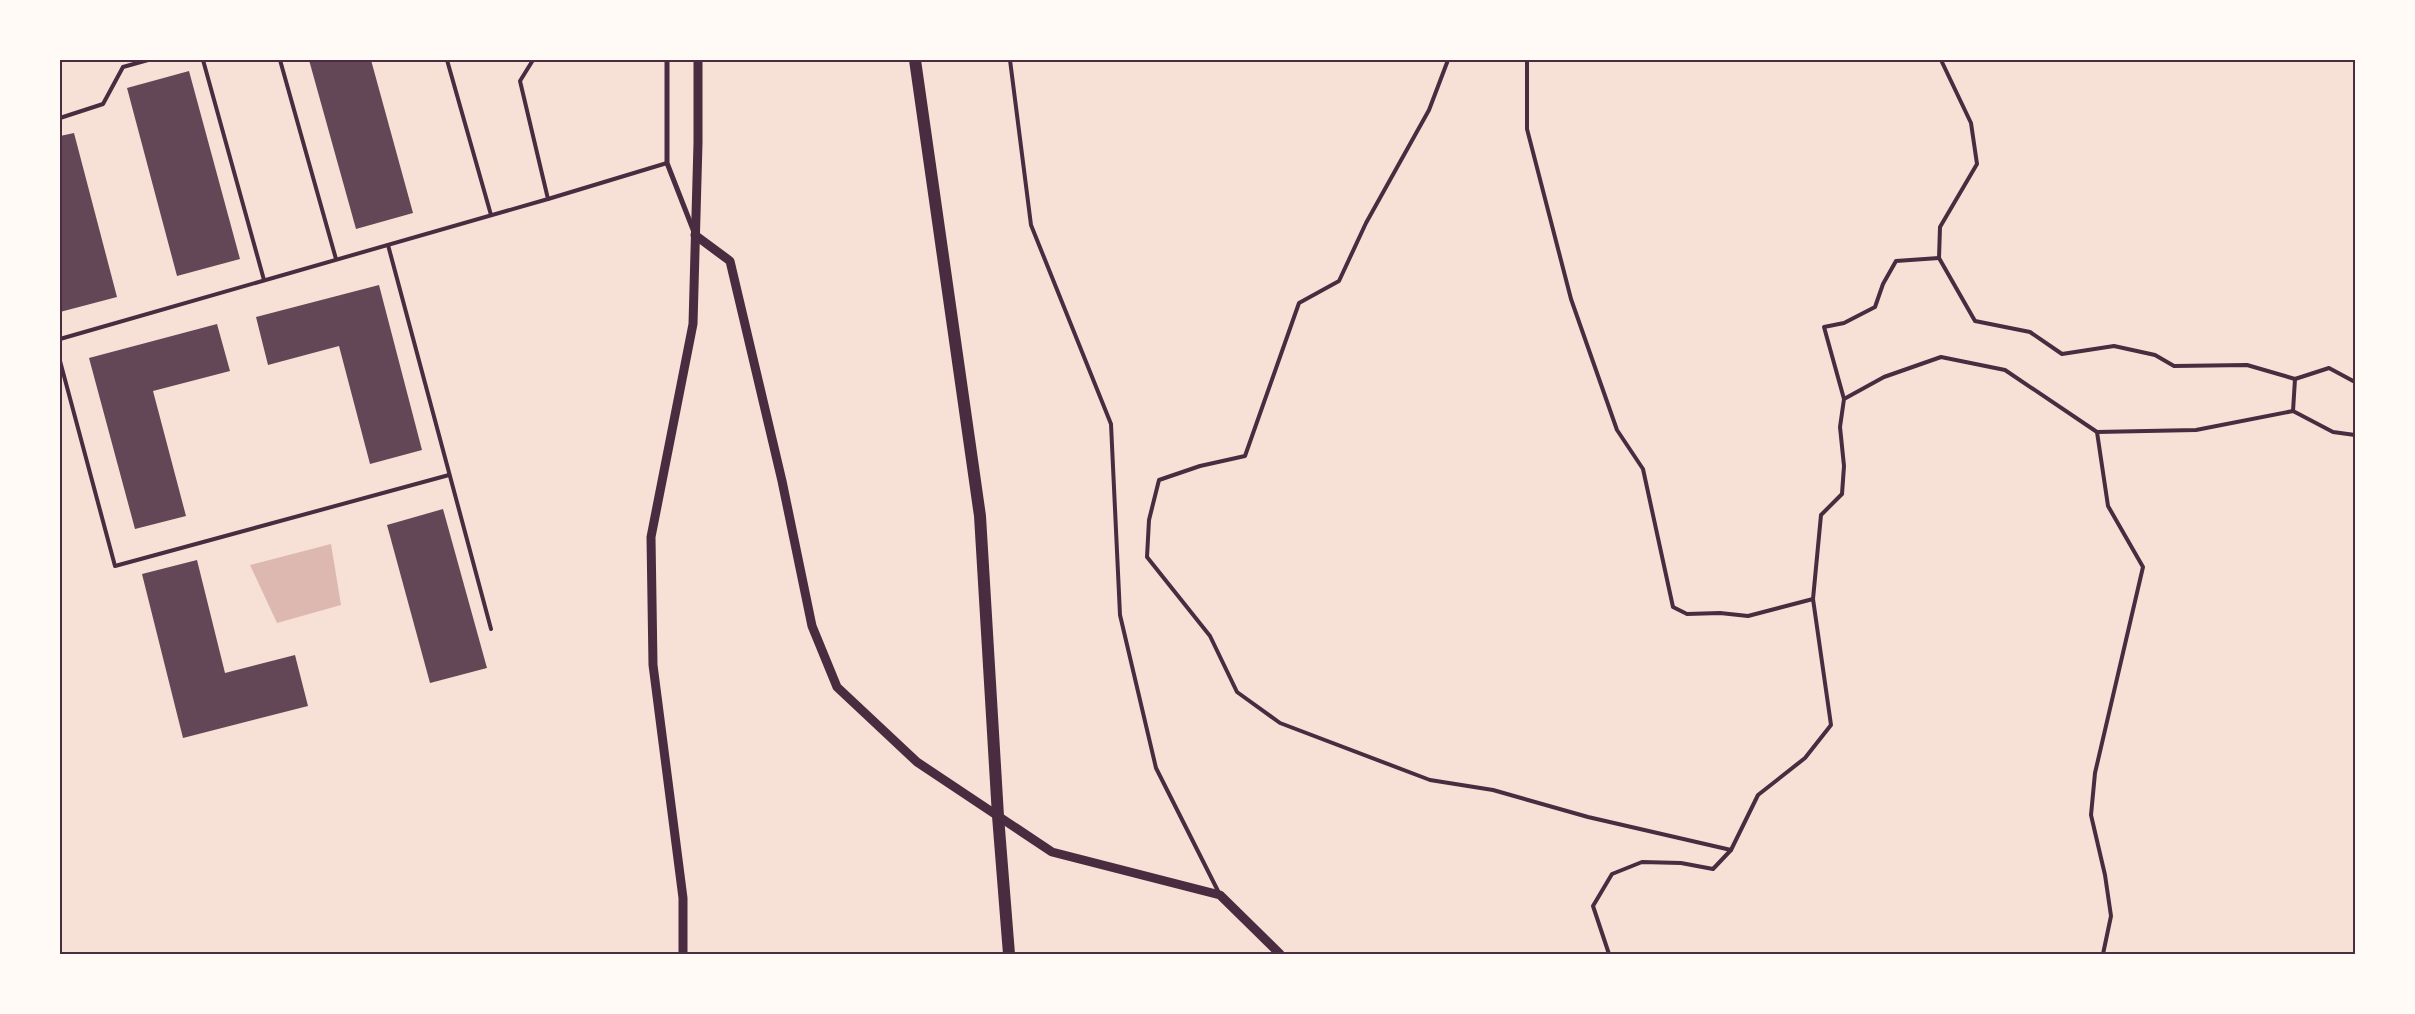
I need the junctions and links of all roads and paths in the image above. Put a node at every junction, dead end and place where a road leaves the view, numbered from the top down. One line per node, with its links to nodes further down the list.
1 (148, 60): 13 (lane)
2 (203, 60): 21 (lane)
3 (280, 60): 20 (lane)
4 (447, 60): 16 (lane)
5 (533, 60): 15 (lane)
6 (667, 60): 14 (street)
7 (698, 60): 17 (street)
8 (915, 60): 33 (main road)
9 (1010, 60): 35 (lane)
10 (1448, 60): 34 (lane)
11 (1527, 60): 31 (lane)
12 (1941, 60): 19 (lane)
13 (60, 118)
14 (667, 163): 15 (lane); 17 (street)
15 (548, 199): 16 (lane)
16 (491, 215): 18 (lane)
17 (695, 235): 33 (street); 36 (street)
18 (388, 245): 20 (lane); 30 (lane)
19 (1939, 258): 24 (lane); 26 (lane)
20 (336, 260): 21 (lane)
21 (264, 280): 22 (lane)
22 (60, 339)
23 (60, 361): 30 (lane)
24 (2295, 379): 25 (lane); 27 (lane)
25 (2355, 382)
26 (1844, 399): 28 (lane); 31 (lane)
27 (2293, 411): 28 (lane); 29 (lane)
28 (2097, 432): 40 (lane)
29 (2355, 435)
30 (449, 475): 32 (lane)
31 (1813, 600): 34 (lane)
32 (491, 630)
33 (998, 816): 35 (street); 37 (main road)
34 (1731, 850): 39 (lane)
35 (1220, 895): 38 (street)
36 (683, 954)
37 (1009, 954)
38 (1280, 954)
39 (1609, 954)
40 (2103, 954)

